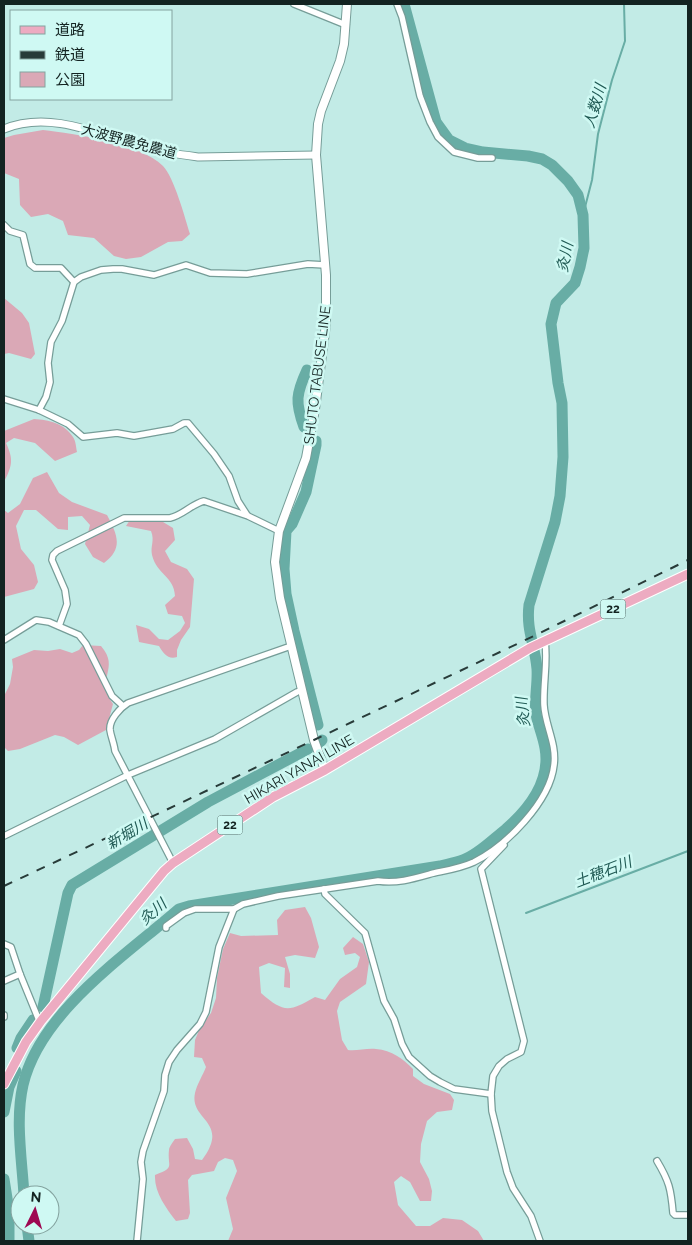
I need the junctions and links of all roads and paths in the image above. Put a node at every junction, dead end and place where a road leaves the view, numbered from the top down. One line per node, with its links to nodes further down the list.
1 (294, 4): 4 (street)
2 (347, 4): 4 (main road, SHUTO TABUSE LINE)
3 (397, 4): 7 (street)
4 (346, 25): 6 (main road, SHUTO TABUSE LINE)
5 (4, 129): 6 (street, 大波野農免農道)
6 (316, 155): 9 (main road, SHUTO TABUSE LINE)
7 (492, 158)
8 (4, 225): 10 (street)
9 (325, 264): 10 (street); 14 (main road, SHUTO TABUSE LINE)
10 (74, 282): 12 (street)
11 (4, 399): 12 (street)
12 (39, 410): 13 (street)
13 (248, 516): 14 (street); 16 (street)
14 (279, 531): 19 (main road, SHUTO TABUSE LINE)
15 (688, 574): 18 (main road, HIKARI YANAI LINE / 22)
16 (59, 626): 17 (street); 21 (street)
17 (4, 640)
18 (538, 645): 22 (main road, HIKARI YANAI LINE / 22); 24 (street)
19 (291, 646): 20 (main road, SHUTO TABUSE LINE); 21 (street)
20 (302, 690): 22 (main road, SHUTO TABUSE LINE); 23 (street)
21 (123, 706): 23 (street)
22 (325, 770): 26 (main road, HIKARI YANAI LINE / 22)
23 (128, 776): 25 (street); 26 (street)
24 (514, 832): 27 (street); 35 (street)
25 (4, 836)
26 (173, 864): 33 (main road, HIKARI YANAI LINE / 22)
27 (324, 889): 28 (street); 35 (street)
28 (234, 909): 29 (street); 38 (street)
29 (166, 928)
30 (4, 944): 31 (street)
31 (20, 974): 32 (street); 33 (street)
32 (4, 981)
33 (40, 1021): 34 (main road, HIKARI YANAI LINE / 22)
34 (4, 1084)
35 (491, 1094): 39 (street)
36 (657, 1160): 37 (street)
37 (688, 1215)
38 (137, 1241)
39 (540, 1241)

